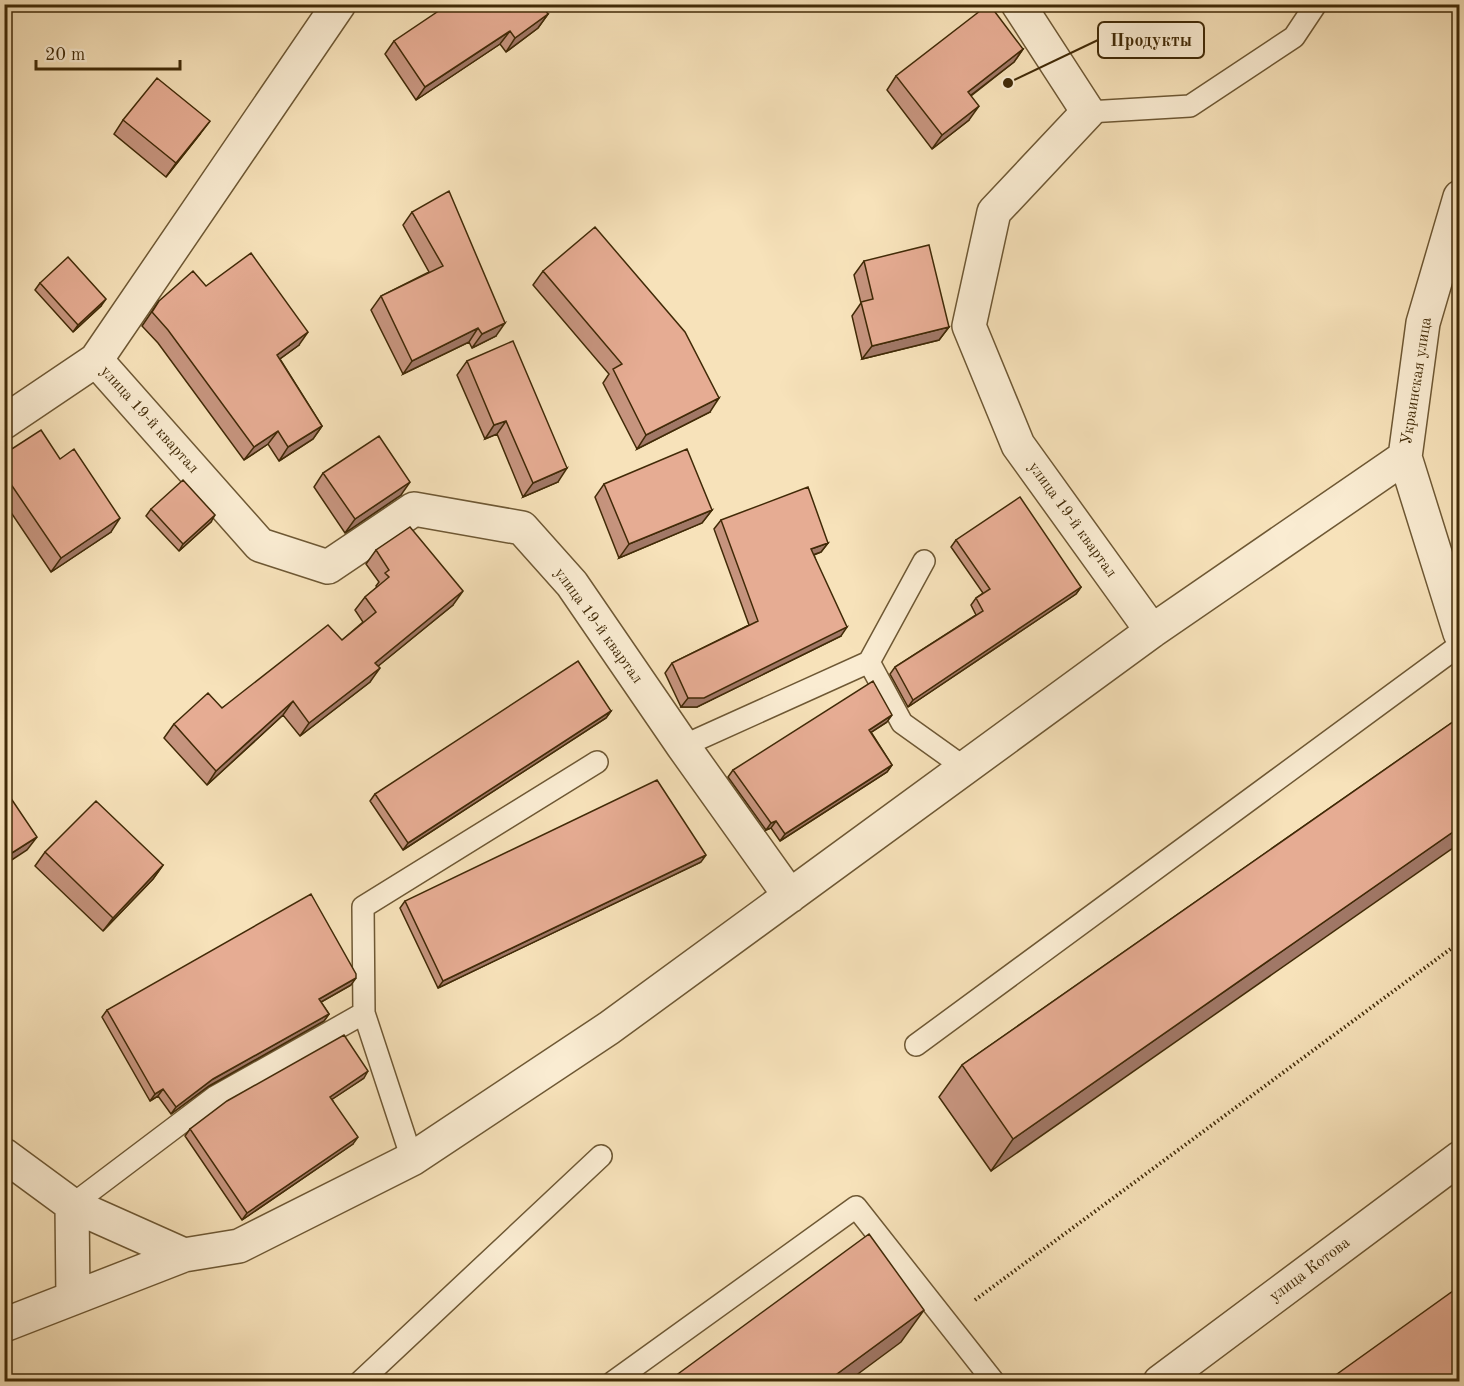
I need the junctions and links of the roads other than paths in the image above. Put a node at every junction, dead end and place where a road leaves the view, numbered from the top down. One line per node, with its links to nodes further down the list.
1 (339, 4): 6 (street, улица 19-й квартал)
2 (1017, 4): 4 (street)
3 (1316, 4): 4 (lane)
4 (1088, 112): 10 (street, улица 19-й квартал)
5 (1460, 197): 8 (street, Украинская улица)
6 (96, 360): 7 (street, улица 19-й квартал); 14 (street, улица 19-й квартал)
7 (4, 422)
8 (1405, 457): 10 (street); 11 (street, Украинская улица)
9 (924, 561): 13 (lane)
10 (1152, 631): 16 (street)
11 (1460, 633)
12 (1460, 645): 19 (lane)
13 (869, 662): 14 (lane); 16 (lane)
14 (683, 746): 17 (street, улица 19-й квартал)
15 (597, 762): 18 (lane)
16 (966, 768): 17 (street)
17 (790, 896): 23 (street)
18 (364, 1013): 23 (lane); 24 (lane)
19 (916, 1045)
20 (4, 1155): 24 (street)
21 (601, 1156): 29 (lane)
22 (1460, 1158): 28 (street, улица Котова)
23 (412, 1159): 25 (street)
24 (72, 1205): 25 (street); 26 (street)
25 (184, 1255): 26 (street)
26 (73, 1298): 27 (street)
27 (4, 1325)
28 (1176, 1377)
29 (360, 1382)
30 (613, 1382): 31 (lane)
31 (994, 1382)

